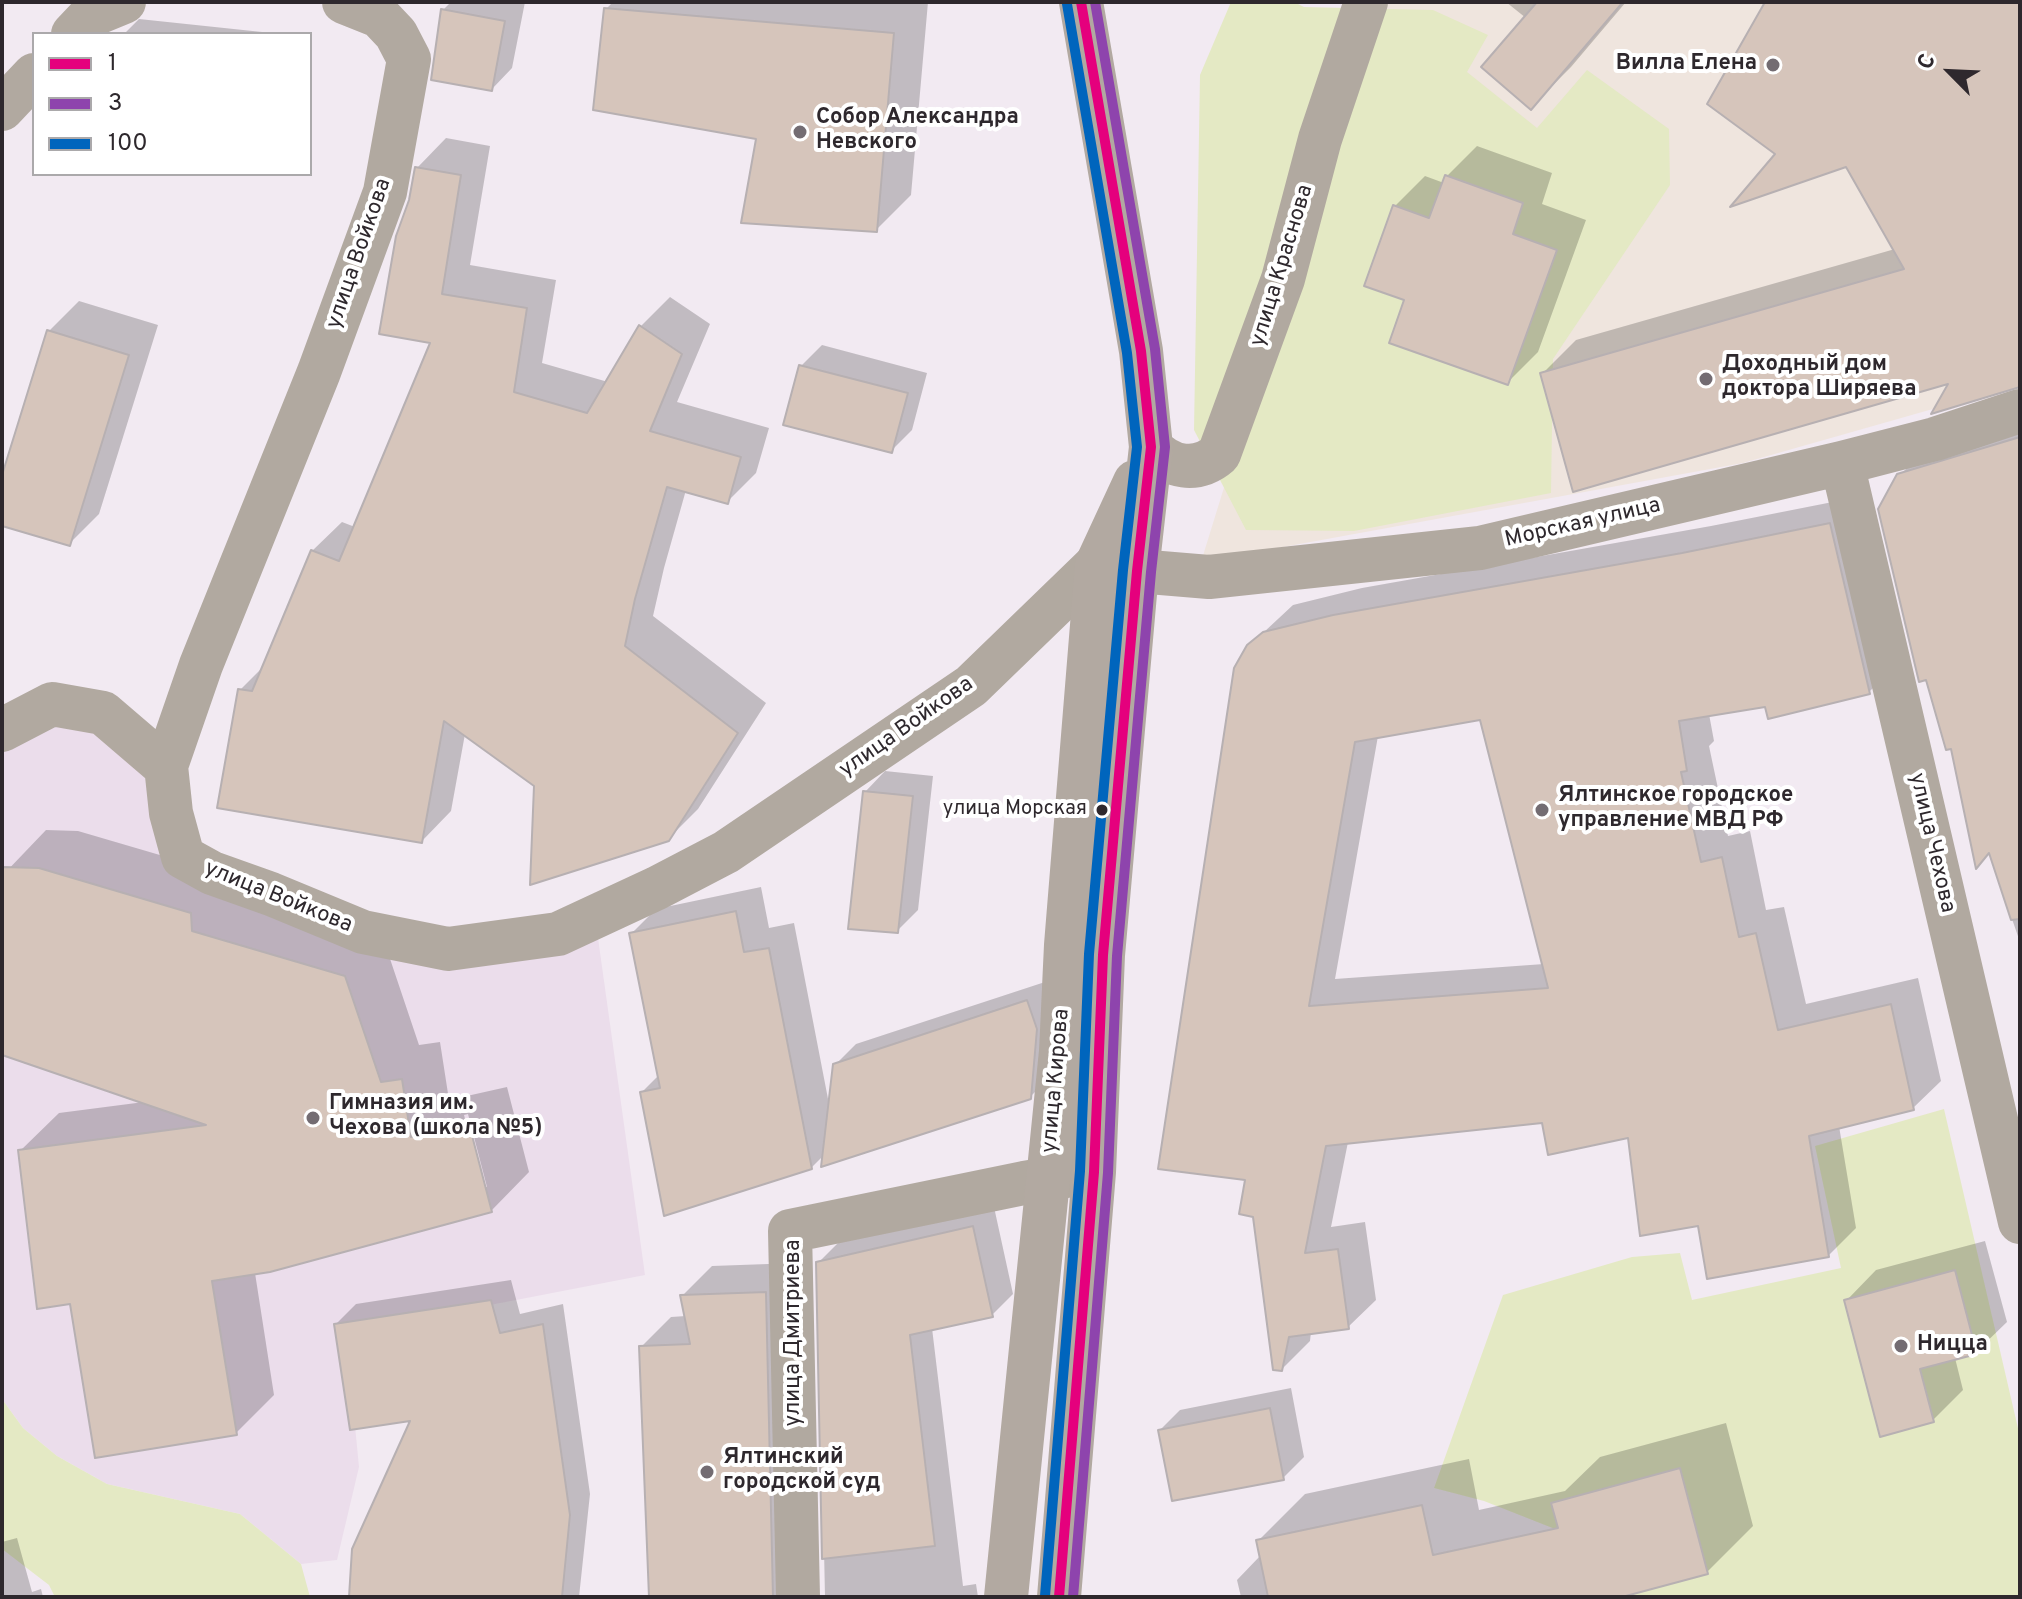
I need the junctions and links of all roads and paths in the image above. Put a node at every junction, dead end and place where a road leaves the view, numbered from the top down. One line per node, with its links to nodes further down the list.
1 (124, 2): 5 (street)
2 (344, 2): 13 (street, улица Войкова)
3 (1081, 2): 9 (main road)
4 (1366, 2): 9 (street, улица Краснова)
5 (75, 32)
6 (32, 77): 7 (street)
7 (2, 109)
8 (2020, 411): 10 (street, Морская улица)
9 (1151, 447): 11 (main road)
10 (1842, 463): 11 (street, Морская улица); 14 (street, улица Чехова)
11 (1117, 567): 13 (street, улица Войкова); 15 (main road, улица Кирова); 16 (main road, улица Кирова)
12 (2, 730): 13 (street)
13 (166, 767)
14 (2006, 1102): 17 (street, улица Чехова)
15 (1094, 1172): 16 (street, улица Дмитриева); 20 (main road, улица Кирова)
16 (1048, 1178): 18 (street, улица Дмитриева); 19 (main road, улица Кирова)
17 (2020, 1222)
18 (798, 1597)
19 (1006, 1597)
20 (1059, 1597)

